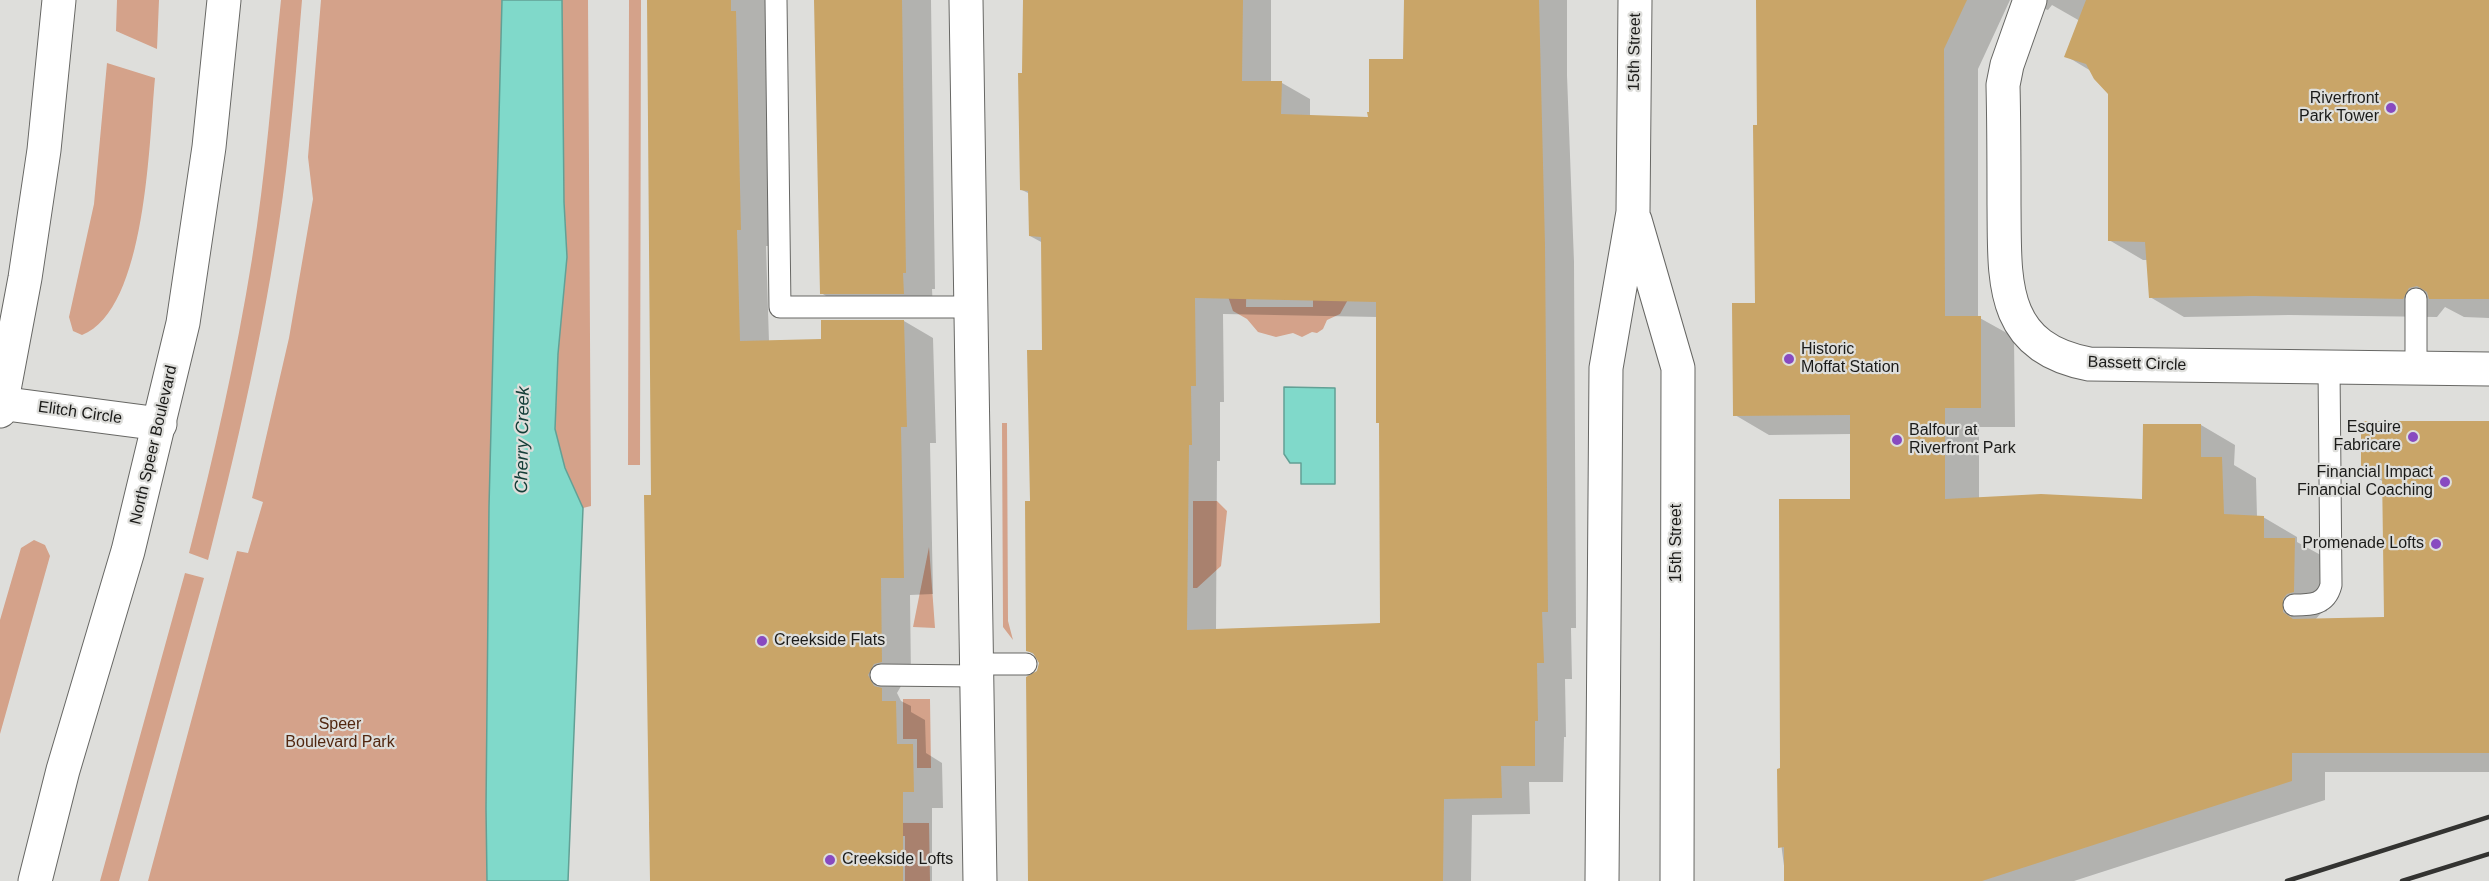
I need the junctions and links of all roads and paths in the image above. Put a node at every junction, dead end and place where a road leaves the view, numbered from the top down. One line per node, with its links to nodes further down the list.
1 (59, 0): 13 (main road)
2 (224, 0): 14 (main road, North Speer Boulevard)
3 (776, 0): 9 (lane)
4 (966, 0): 9 (main road)
5 (1635, 0): 7 (main road, 15th Street)
6 (2030, 0): 10 (main road, Bassett Circle)
7 (1633, 212): 21 (main road, 15th Street); 22 (main road, 15th Street)
8 (2416, 299): 11 (lane)
9 (972, 307): 17 (main road)
10 (2329, 368): 11 (main road, Bassett Circle); 15 (lane)
11 (2416, 368): 12 (main road, Bassett Circle)
12 (2489, 369)
13 (1, 406): 14 (main road, Elitch Circle)
14 (160, 424): 19 (main road, North Speer Boulevard)
15 (2294, 605)
16 (1026, 664): 17 (lane)
17 (977, 670): 18 (lane); 20 (main road)
18 (881, 675)
19 (35, 881)
20 (980, 881)
21 (1602, 881)
22 (1677, 881)

